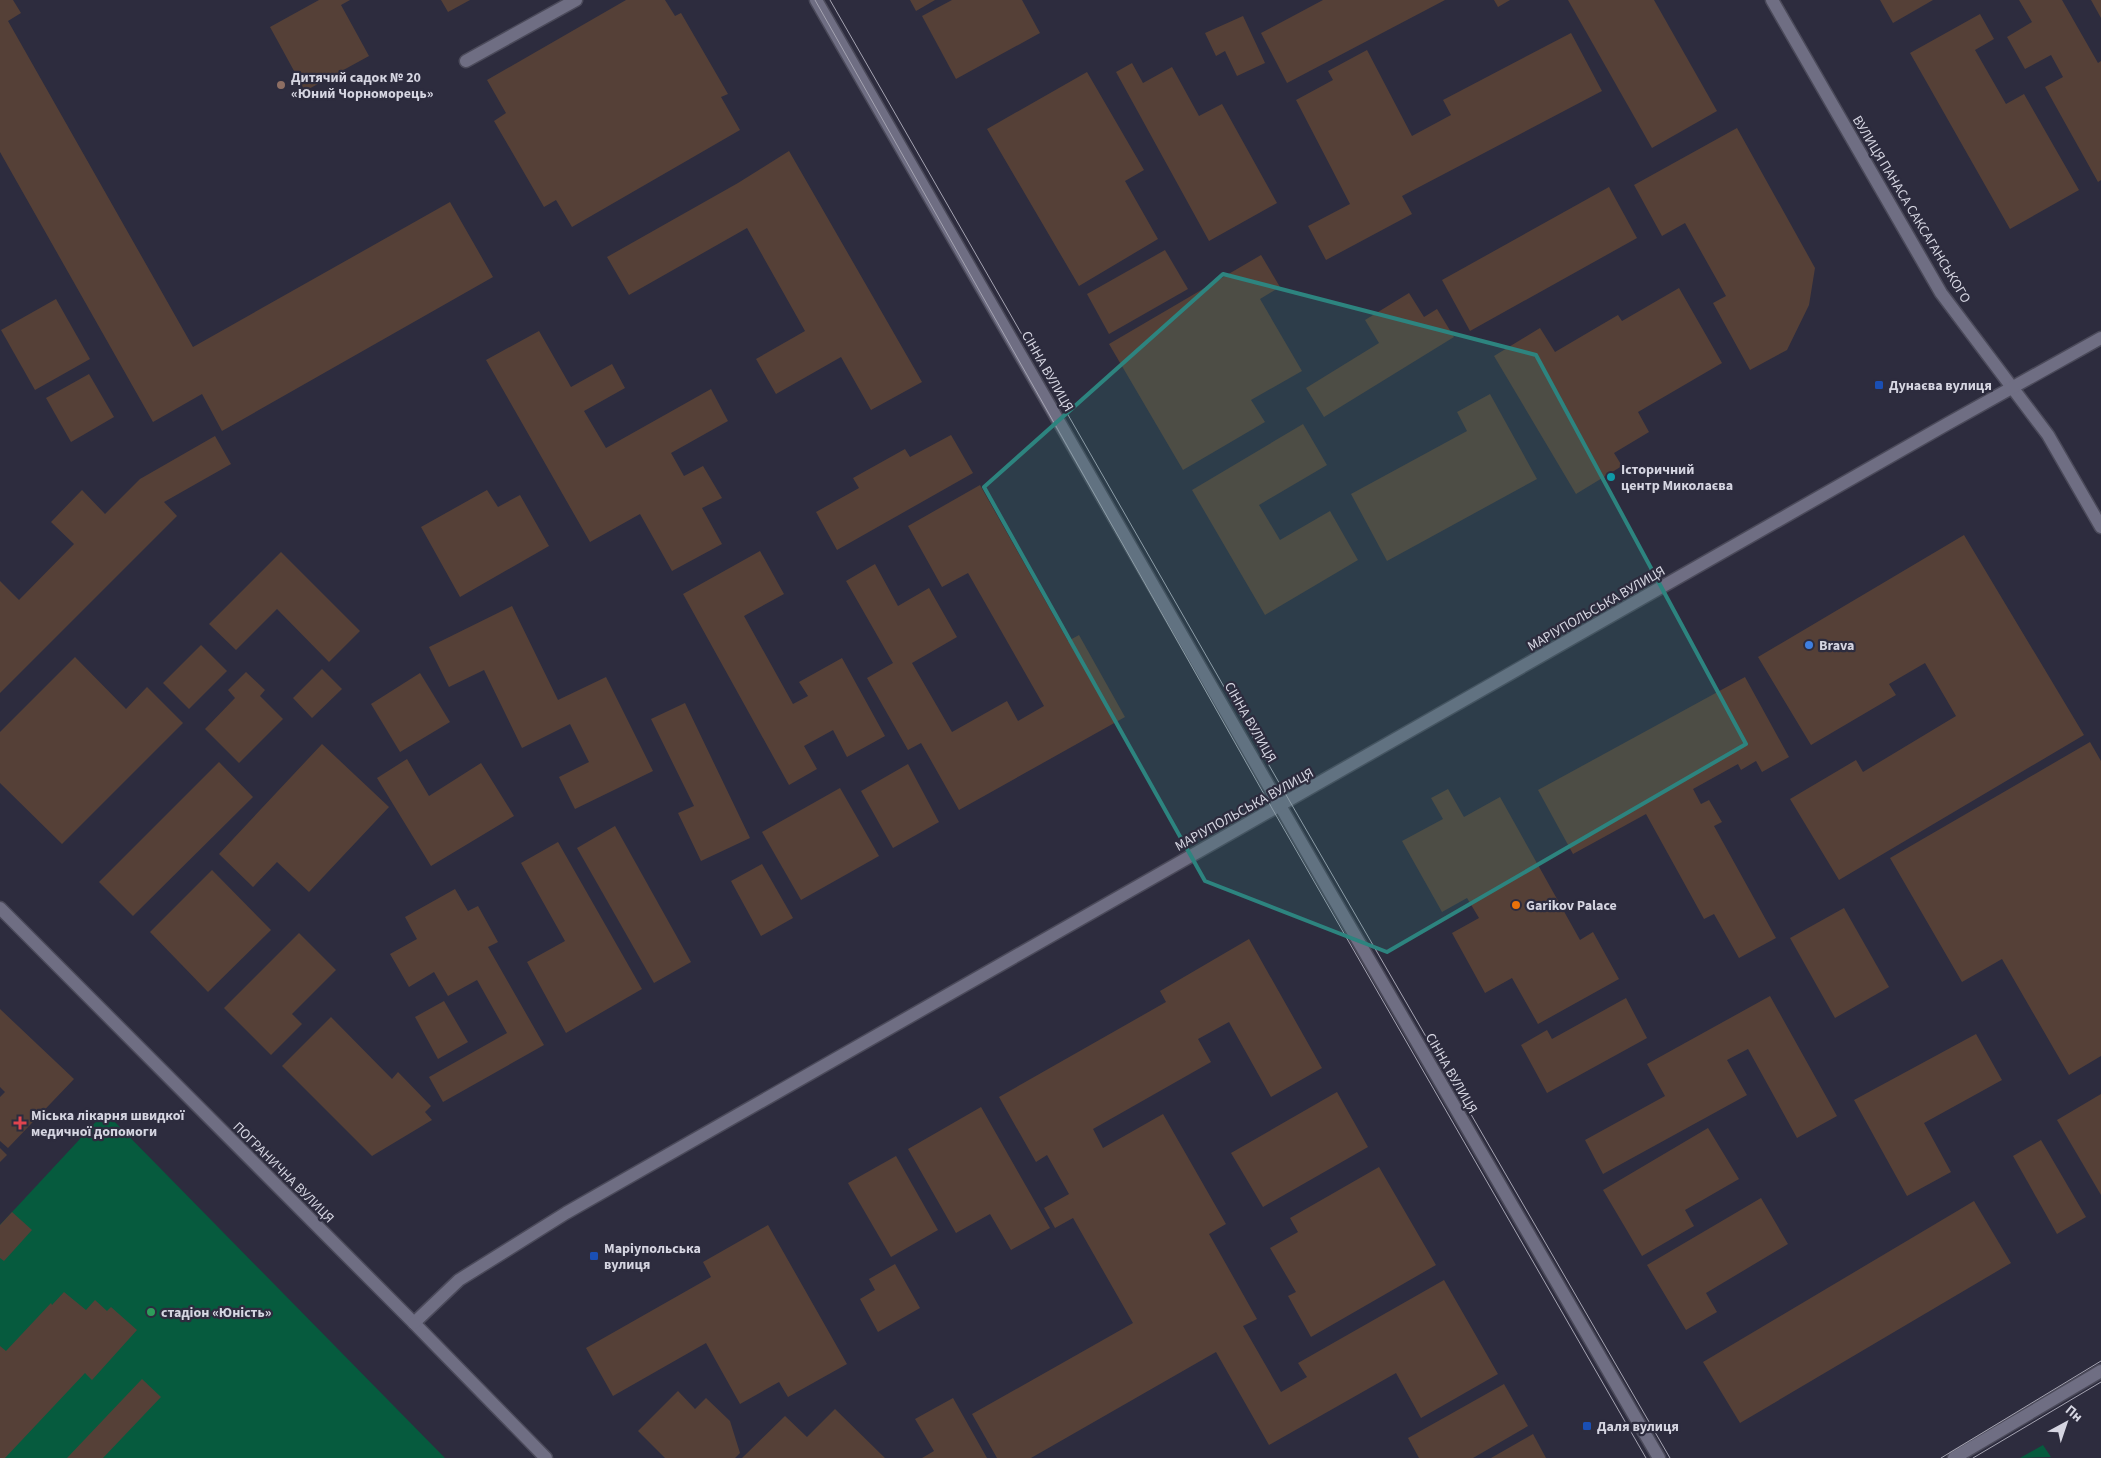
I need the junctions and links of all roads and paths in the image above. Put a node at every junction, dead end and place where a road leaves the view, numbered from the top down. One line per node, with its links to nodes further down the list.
1 (576, 0): 4 (street)
2 (816, 0): 8 (street, СІННА ВУЛИЦЯ)
3 (1772, 0): 6 (street, ВУЛИЦЯ ПАНАСА САКСАГАНСЬКОГО)
4 (466, 61)
5 (2101, 338): 6 (street, МАРІУПОЛЬСЬКА ВУЛИЦЯ)
6 (2011, 389): 7 (street, ВУЛИЦЯ ПАНАСА САКСАГАНСЬКОГО); 8 (street, МАРІУПОЛЬСЬКА ВУЛИЦЯ)
7 (2101, 527)
8 (1281, 805): 10 (street, МАРІУПОЛЬСЬКА ВУЛИЦЯ); 13 (street, СІННА ВУЛИЦЯ)
9 (0, 908): 10 (street, ПОГРАНИЧНА ВУЛИЦЯ)
10 (414, 1323): 12 (street, ПОГРАНИЧНА ВУЛИЦЯ)
11 (2101, 1370): 14 (street)
12 (546, 1458)
13 (1660, 1458)
14 (1954, 1458)

